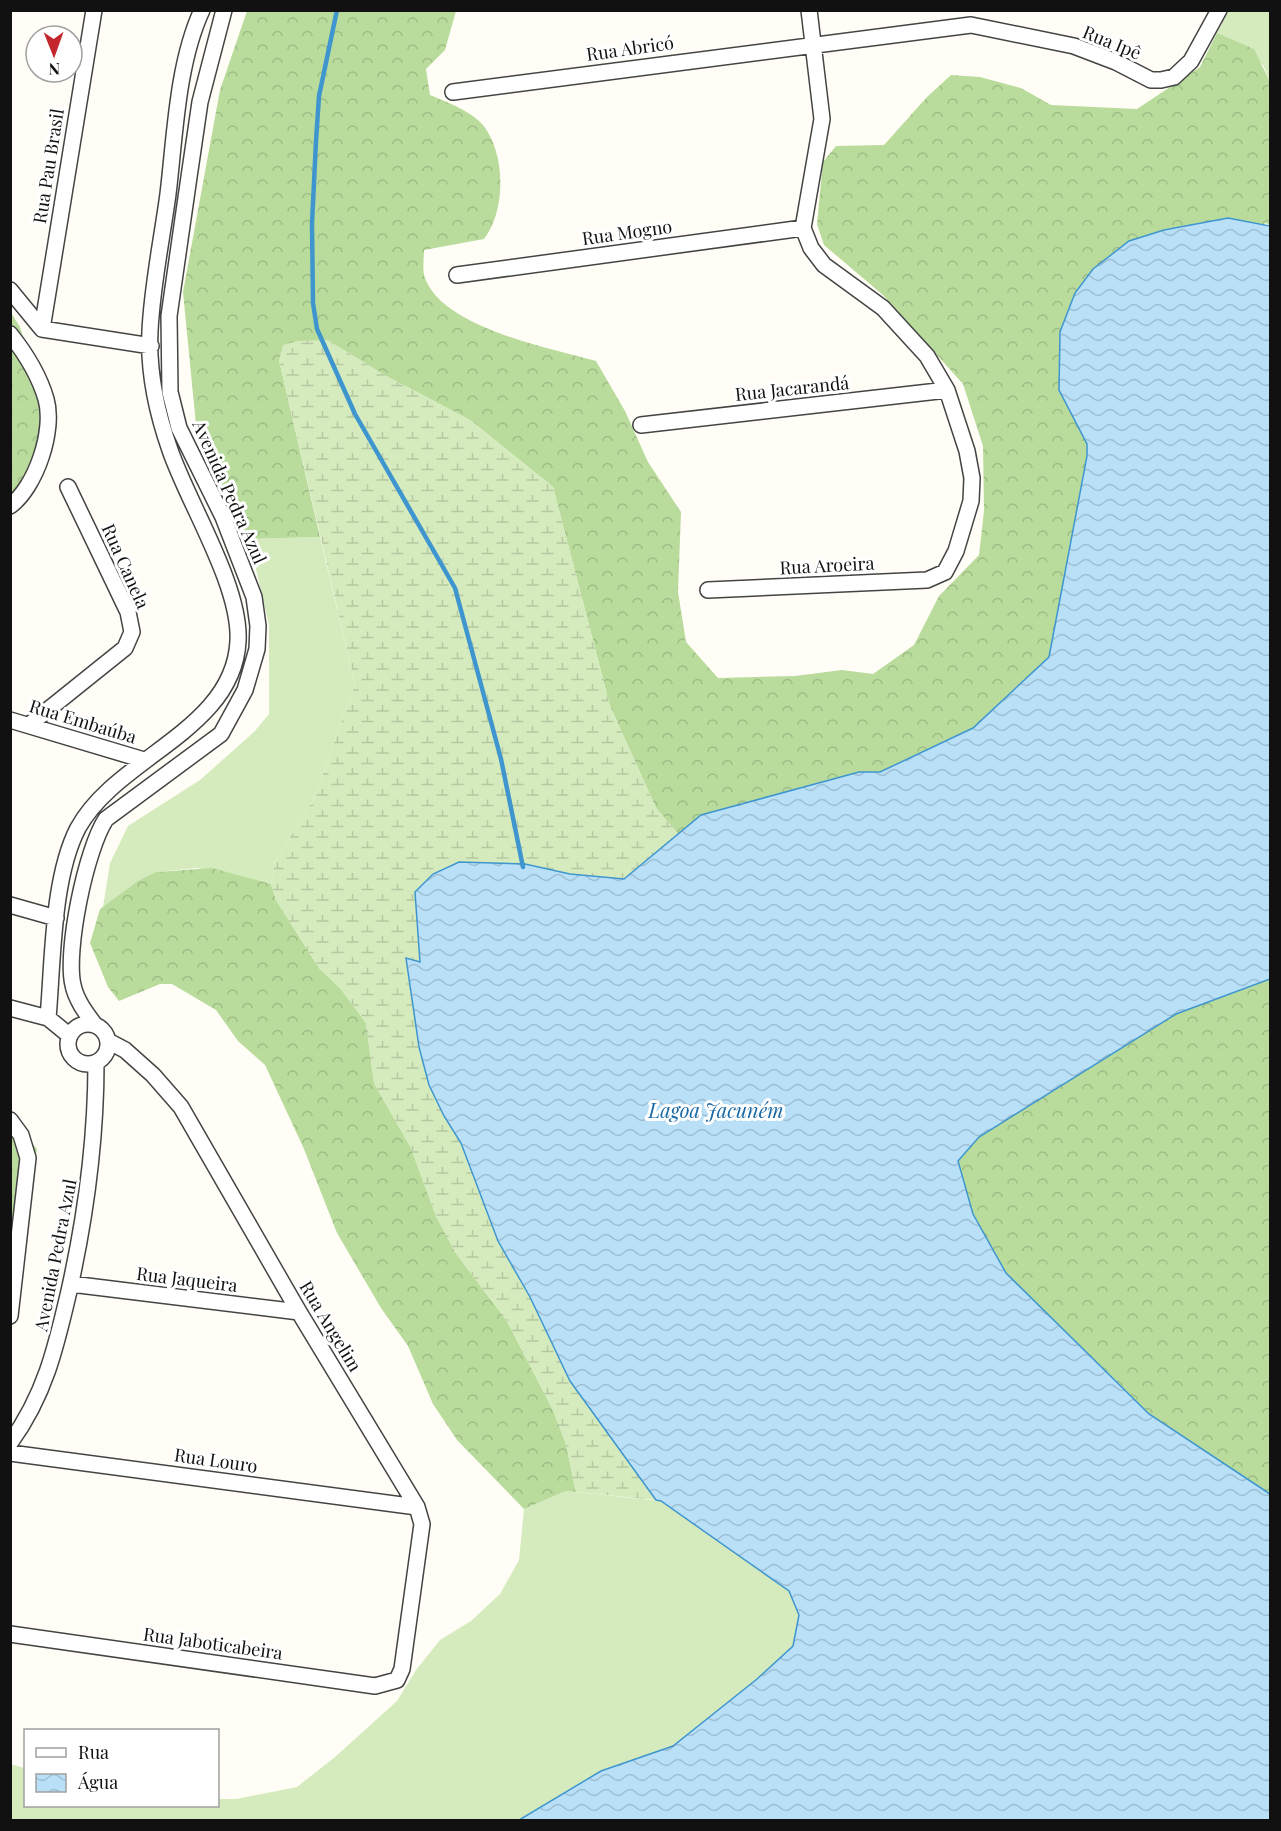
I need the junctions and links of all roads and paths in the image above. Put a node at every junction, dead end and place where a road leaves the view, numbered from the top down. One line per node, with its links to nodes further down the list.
1 (94, 10): 11 (street, Rua Pau Brasil)
2 (201, 10): 13 (street, Avenida Pedra Azul)
3 (224, 10): 26 (street, Avenida Pedra Azul)
4 (809, 10): 6 (street)
5 (1219, 10): 6 (street, Rua Ipê)
6 (812, 44): 7 (street, Rua Abricó); 8 (street)
7 (453, 92)
8 (803, 228): 9 (street, Rua Mogno); 14 (street)
9 (457, 275)
10 (10, 290): 11 (street)
11 (42, 329): 13 (street)
12 (10, 334): 17 (street)
13 (151, 346): 21 (street, Avenida Pedra Azul)
14 (947, 390): 15 (street, Rua Jacarandá); 18 (street, Rua Aroeira)
15 (641, 424)
16 (68, 487): 20 (street, Rua Canela)
17 (10, 506)
18 (708, 591)
19 (10, 720): 20 (street, Rua Embaúba)
20 (29, 725): 21 (street, Rua Embaúba)
21 (144, 760): 23 (street, Avenida Pedra Azul)
22 (10, 905): 23 (street)
23 (56, 918): 25 (street, Avenida Pedra Azul)
24 (10, 1008): 25 (street)
25 (48, 1018): 27 (street)
26 (95, 1025): 27 (street); 28 (street, Avenida Pedra Azul)
27 (70, 1036): 29 (street)
28 (108, 1041): 29 (street, Avenida Pedra Azul); 32 (street, Rua Angelim)
29 (96, 1064): 31 (street, Avenida Pedra Azul)
30 (10, 1120): 33 (street)
31 (70, 1284): 32 (street, Rua Jaqueira); 34 (street, Avenida Pedra Azul)
32 (299, 1312): 36 (street, Rua Angelim)
33 (10, 1316)
34 (10, 1443)
35 (10, 1453): 36 (street, Rua Louro)
36 (417, 1507): 38 (street, Rua Angelim)
37 (10, 1634): 38 (street, Rua Jaboticabeira)
38 (402, 1669)

